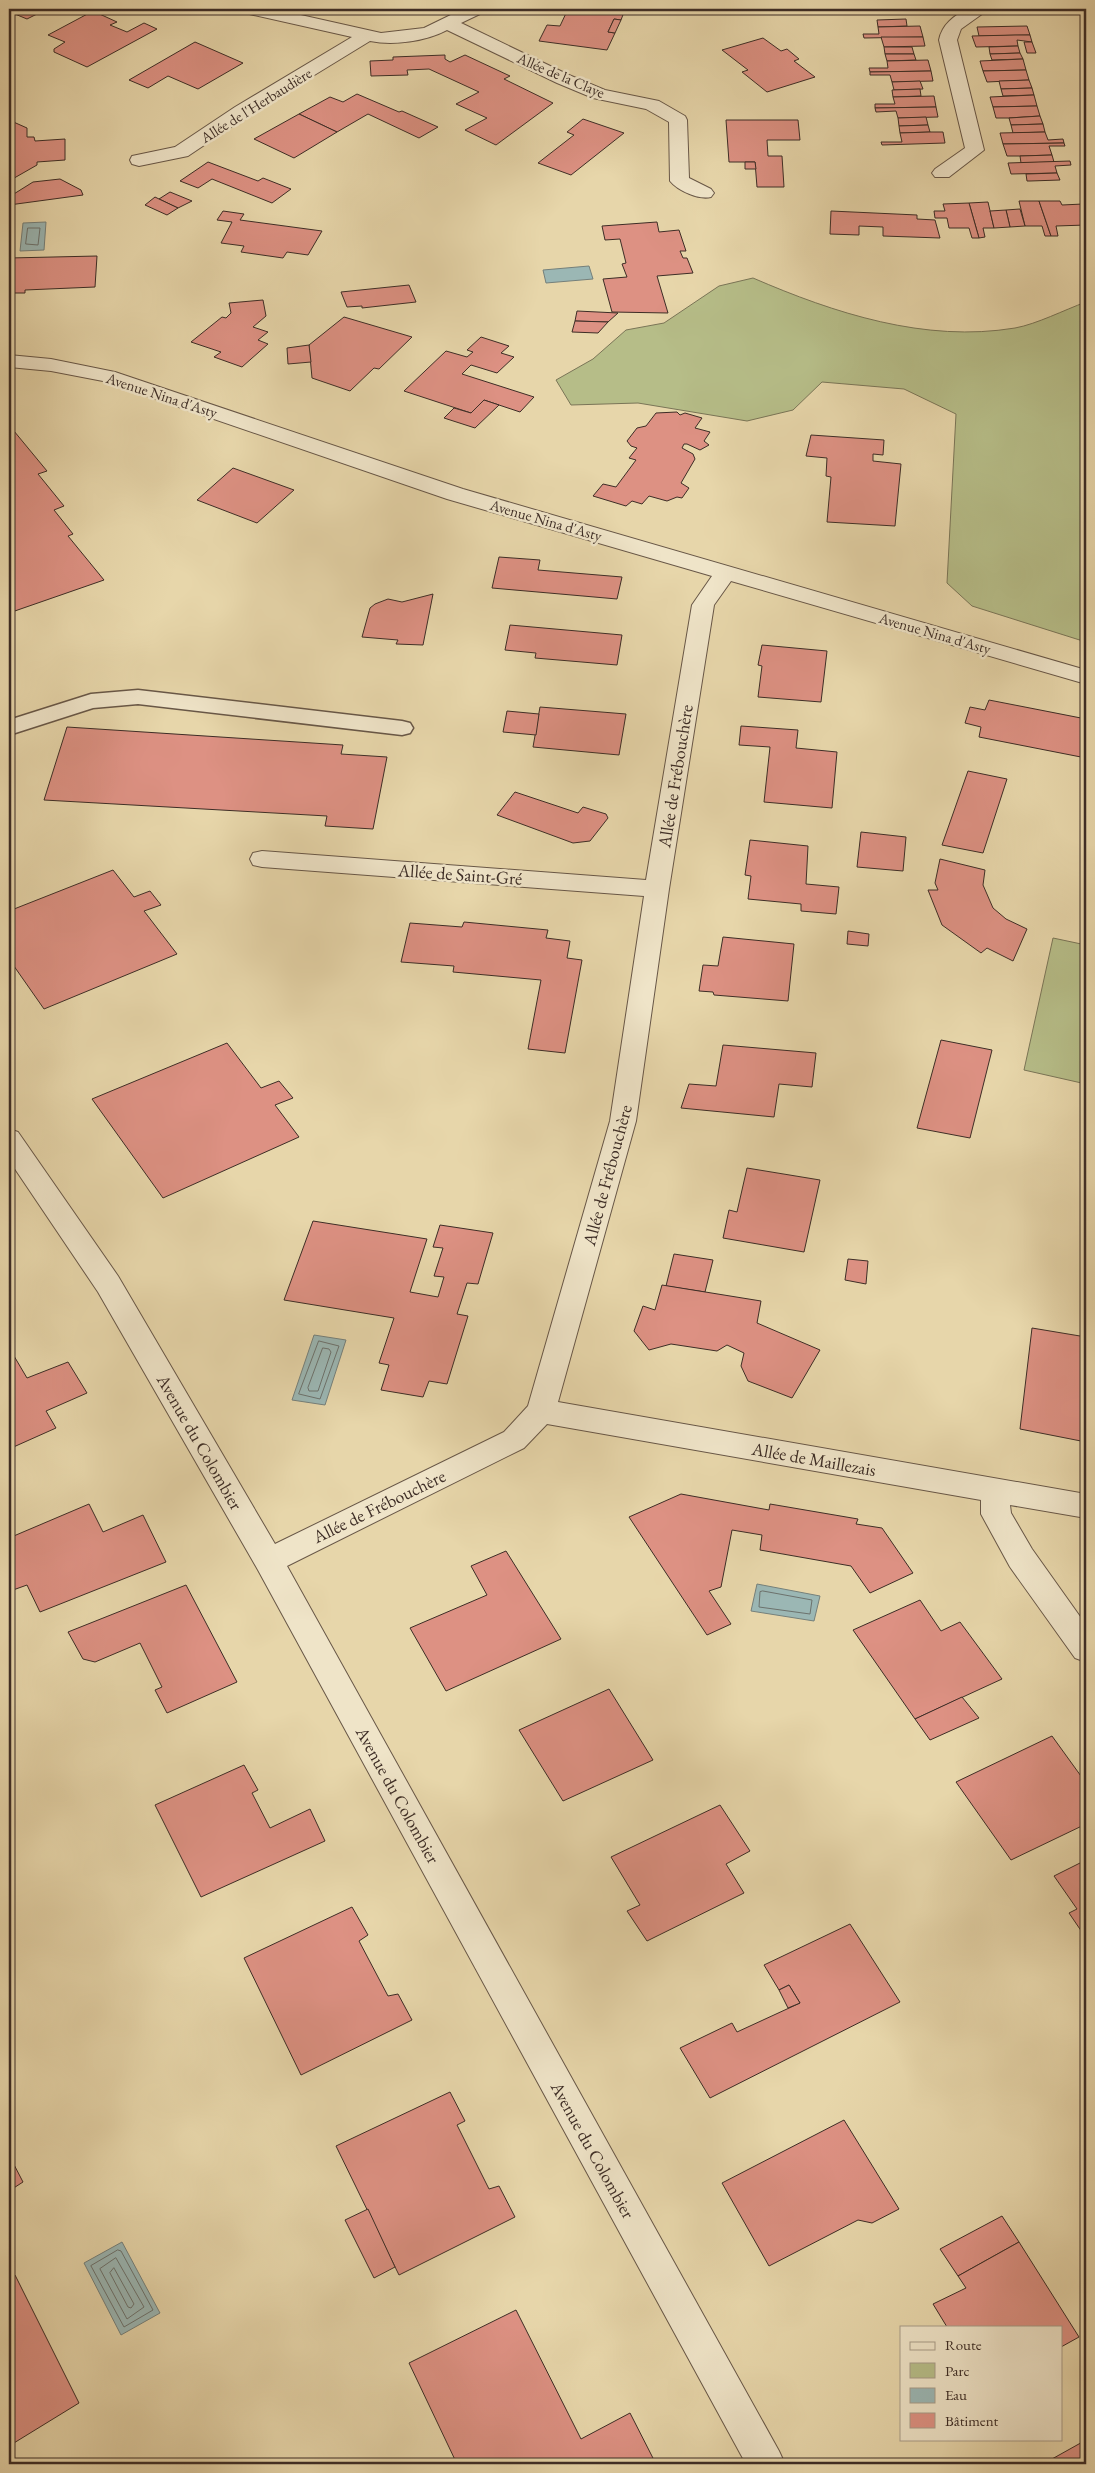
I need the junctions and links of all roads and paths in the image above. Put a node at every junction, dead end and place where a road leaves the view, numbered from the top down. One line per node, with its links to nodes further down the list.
1 (251, 9): 5 (street)
2 (476, 9): 4 (street)
3 (980, 9): 7 (street)
4 (448, 24): 5 (street); 8 (street, Allée de la Claye)
5 (366, 36): 6 (street, Allée de l'Herbaudière)
6 (139, 160)
7 (942, 173)
8 (704, 193)
9 (9, 361): 10 (street, Avenue Nina d'Asty)
10 (726, 572): 11 (street, Avenue Nina d'Asty); 15 (street, Allée de Frébouchère)
11 (1086, 677)
12 (9, 728): 13 (lane)
13 (402, 728)
14 (262, 858): 15 (street, Allée de Saint-Gré)
15 (657, 889): 17 (street, Allée de Frébouchère)
16 (9, 1139): 20 (street, Avenue du Colombier)
17 (541, 1411): 18 (street, Allée de Maillezais); 20 (street, Allée de Frébouchère)
18 (995, 1491): 19 (street, Allée de Maillezais); 21 (street)
19 (1086, 1506)
20 (269, 1561): 22 (street, Avenue du Colombier)
21 (1086, 1649)
22 (766, 2464)

